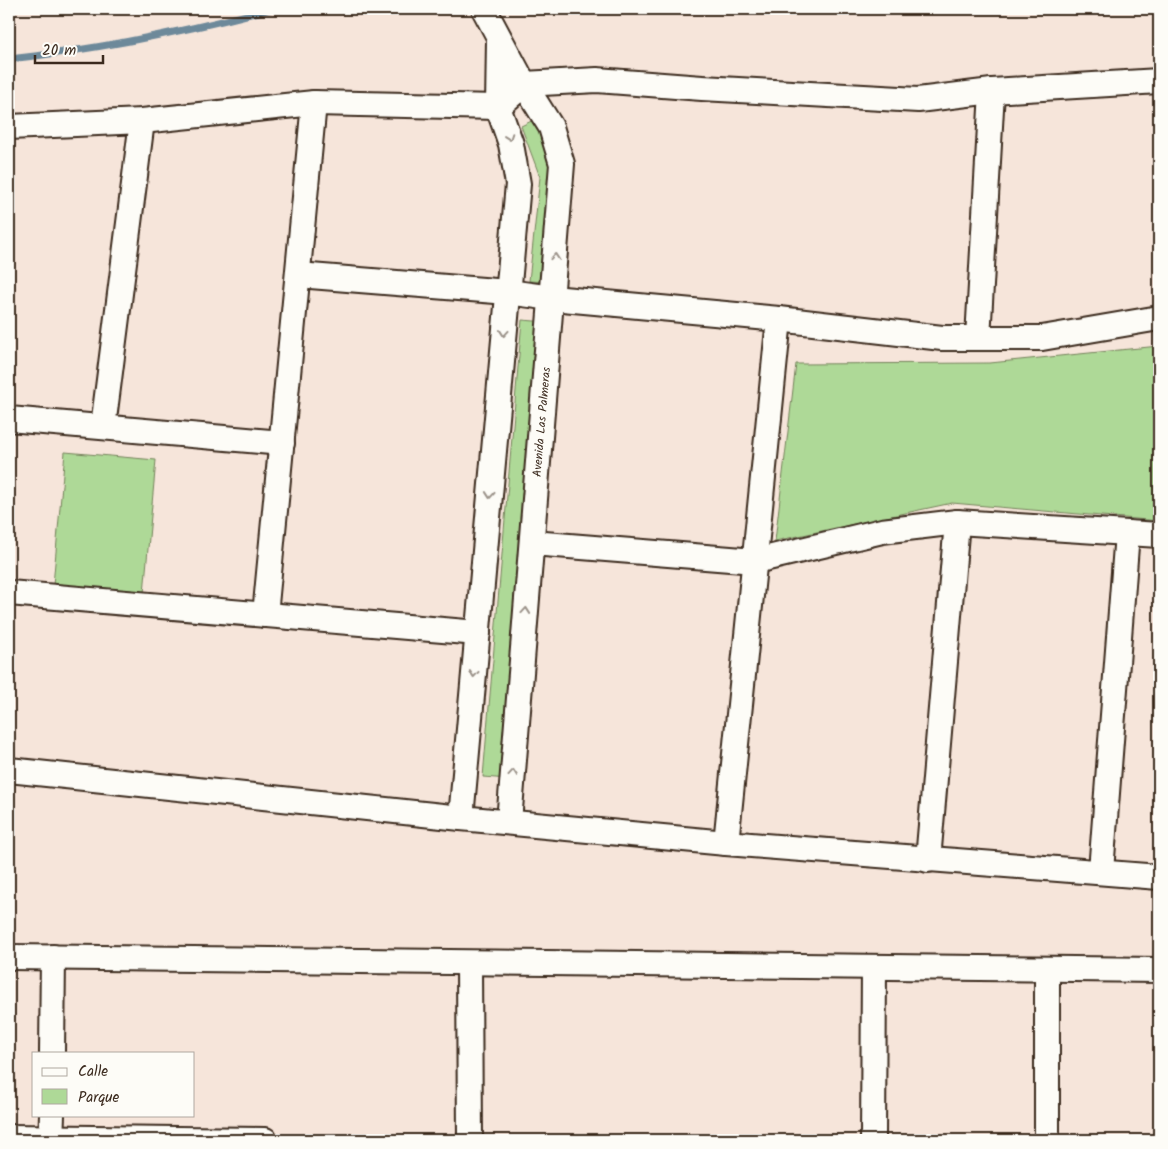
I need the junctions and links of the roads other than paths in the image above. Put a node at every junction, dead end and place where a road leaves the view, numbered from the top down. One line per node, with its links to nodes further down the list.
1 (484, 9): 2 (street, Avenida Las Palmeras)
2 (500, 38): 4 (street, Avenida Las Palmeras); 7 (street)
3 (1159, 81): 5 (street)
4 (524, 84): 5 (street); 7 (street); 12 (street, Avenida Las Palmeras, one-way to 4)
5 (992, 91): 15 (street)
6 (314, 103): 7 (street); 8 (street); 10 (street)
7 (498, 107): 11 (street, one-way to 11)
8 (142, 120): 9 (street); 17 (street)
9 (9, 127)
10 (298, 275): 11 (street); 18 (street)
11 (508, 292): 12 (street); 26 (street, one-way to 26)
12 (552, 298): 14 (street); 22 (street, Avenida Las Palmeras)
13 (1159, 314): 15 (street)
14 (779, 319): 15 (street); 23 (street)
15 (978, 338)
16 (9, 419): 17 (street)
17 (103, 427): 18 (street)
18 (282, 443): 25 (street)
19 (957, 522): 20 (street); 23 (street); 31 (street)
20 (1127, 533): 21 (street); 32 (street)
21 (1159, 535)
22 (532, 543): 23 (street); 29 (street, Avenida Las Palmeras, one-way to 22)
23 (755, 561): 30 (street)
24 (9, 594): 25 (street)
25 (265, 615): 26 (street)
26 (478, 633): 28 (street, one-way to 28)
27 (9, 770): 28 (street)
28 (461, 818): 29 (street)
29 (510, 822): 30 (street)
30 (726, 843): 31 (street)
31 (928, 860): 32 (street)
32 (1102, 871): 33 (street)
33 (1159, 877)
34 (9, 957): 35 (street)
35 (53, 957): 36 (street); 40 (street)
36 (469, 963): 37 (street); 44 (street)
37 (874, 967): 38 (street); 45 (street)
38 (1047, 969): 39 (street); 46 (street)
39 (1159, 970)
40 (52, 1052)
41 (51, 1131): 42 (street); 43 (street)
42 (9, 1137)
43 (264, 1140)
44 (470, 1140)
45 (872, 1140)
46 (1047, 1140)

